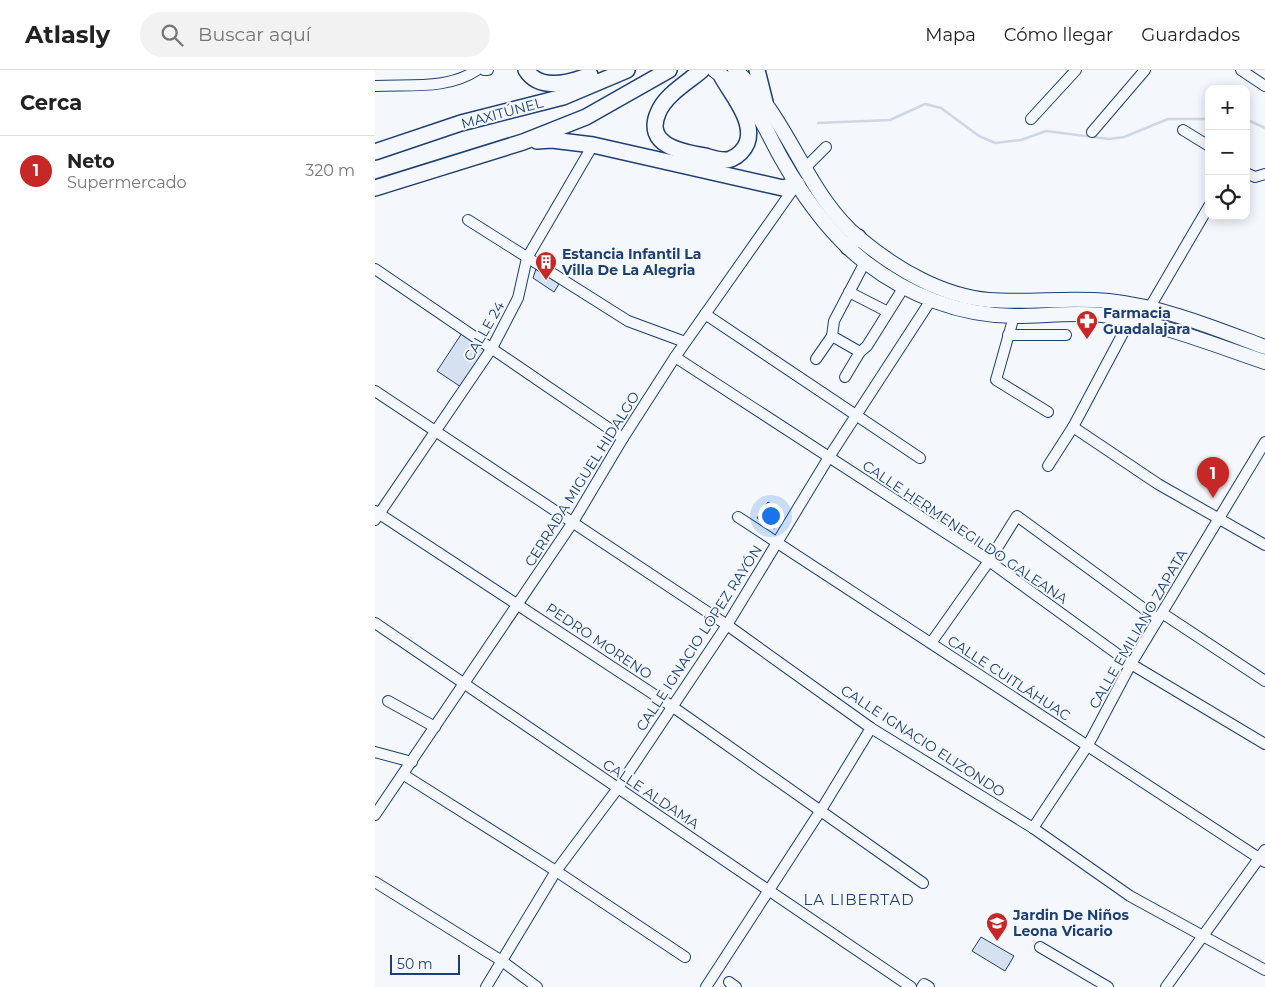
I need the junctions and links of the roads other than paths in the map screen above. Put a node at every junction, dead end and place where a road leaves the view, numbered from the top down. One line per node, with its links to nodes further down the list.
1 (477, 70): 14 (street)
2 (484, 70): 3 (street)
3 (488, 70)
4 (525, 70): 12 (highway)
5 (626, 70): 24 (highway, MAXITÚNEL)
6 (669, 70): 20 (highway)
7 (702, 70): 13 (highway)
8 (757, 70): 16 (highway)
9 (1076, 70): 17 (street)
10 (1145, 70): 19 (street)
11 (1241, 70): 15 (street)
12 (601, 71)
13 (724, 72): 16 (main road); 28 (main road)
14 (375, 86)
15 (1265, 86)
16 (765, 102): 25 (main road)
17 (1031, 119)
18 (1183, 130): 21 (street)
19 (1092, 132)
20 (523, 142): 22 (highway); 29 (highway)
21 (1205, 144)
22 (593, 145): 28 (highway); 33 (street, CALLE 24)
23 (826, 147): 25 (street)
24 (375, 152)
25 (805, 168): 32 (main road)
26 (1250, 174): 27 (street)
27 (1265, 174)
28 (797, 184): 32 (main road); 41 (street, CERRADA MIGUEL HIDALGO)
29 (375, 188)
30 (1205, 213): 39 (street)
31 (468, 220): 33 (street)
32 (853, 242): 34 (main road); 39 (main road)
33 (527, 258): 47 (street); 49 (street, CALLE 24)
34 (865, 262): 36 (main road); 37 (street)
35 (375, 269): 49 (street)
36 (904, 287): 38 (main road); 40 (street)
37 (849, 292): 40 (street); 46 (street)
38 (931, 300): 42 (main road); 57 (street, CALLE IGNACIO LÓPEZ RAYÓN)
39 (1150, 307): 48 (main road)
40 (888, 312): 50 (street)
41 (705, 314): 47 (street, CERRADA MIGUEL HIDALGO); 57 (street)
42 (1013, 316): 43 (main road); 44 (street)
43 (1129, 320): 53 (main road); 58 (street)
44 (1008, 335): 45 (street); 56 (street)
45 (1066, 335)
46 (832, 336): 50 (street); 52 (street)
47 (685, 342): 51 (street, CERRADA MIGUEL HIDALGO)
48 (1265, 346)
49 (492, 348): 59 (street, CALLE 24); 60 (street)
50 (860, 352): 54 (street)
51 (675, 357): 60 (street, CERRADA MIGUEL HIDALGO); 62 (street, CALLE HERMENEGILDO GALEANA)
52 (816, 359)
53 (1265, 362)
54 (845, 377)
55 (375, 391): 59 (street, CALLE IGNACIO ELIZONDO)
56 (1048, 412)
57 (857, 416): 62 (street, CALLE IGNACIO LÓPEZ RAYÓN); 63 (street)
58 (1073, 427): 64 (street); 67 (street)
59 (437, 432): 65 (street, CALLE 24); 68 (street, CALLE IGNACIO ELIZONDO)
60 (623, 438): 68 (street, CERRADA MIGUEL HIDALGO)
61 (1265, 442): 67 (street, CALLE EMILIANO ZAPATA)
62 (829, 457): 69 (street, CALLE IGNACIO LÓPEZ RAYÓN); 71 (street, CALLE HERMENEGILDO GALEANA)
63 (920, 458)
64 (1048, 466)
65 (377, 515): 72 (street, PEDRO MORENO)
66 (738, 517): 69 (street, CALLE CUITLÁHUAC)
67 (1219, 519): 70 (street); 73 (street, CALLE EMILIANO ZAPATA)
68 (573, 522): 72 (street, CERRADA MIGUEL HIDALGO); 75 (street, CALLE IGNACIO ELIZONDO)
69 (777, 543): 75 (street, CALLE IGNACIO LÓPEZ RAYÓN); 76 (street, CALLE CUITLÁHUAC)
70 (1265, 545)
71 (989, 561): 73 (street); 76 (street); 77 (street, CALLE HERMENEGILDO GALEANA)
72 (518, 604): 79 (street, CERRADA MIGUEL HIDALGO); 81 (street, PEDRO MORENO)
73 (1160, 616): 77 (street, CALLE EMILIANO ZAPATA); 78 (street)
74 (375, 623): 79 (street, CALLE ALDAMA)
75 (727, 625): 81 (street, CALLE IGNACIO LÓPEZ RAYÓN); 83 (street, CALLE IGNACIO ELIZONDO)
76 (931, 643): 85 (street, CALLE CUITLÁHUAC)
77 (1131, 664): 84 (street, CALLE HERMENEGILDO GALEANA); 85 (street, CALLE EMILIANO ZAPATA)
78 (1265, 681)
79 (463, 685): 82 (street, CERRADA MIGUEL HIDALGO); 89 (street, CALLE ALDAMA)
80 (388, 702): 82 (street)
81 (673, 707): 89 (street, CALLE IGNACIO LÓPEZ RAYÓN); 91 (street, PEDRO MORENO)
82 (435, 727): 87 (street, CERRADA MIGUEL HIDALGO)
83 (871, 728): 91 (street); 93 (street, CALLE IGNACIO ELIZONDO)
84 (1265, 744)
85 (1088, 745): 93 (street, CALLE EMILIANO ZAPATA); 94 (street, CALLE CUITLÁHUAC)
86 (375, 752): 87 (street)
87 (411, 762): 88 (street, CERRADA MIGUEL HIDALGO)
88 (404, 775): 90 (street, CERRADA MIGUEL HIDALGO); 95 (street)
89 (618, 788): 95 (street, CALLE IGNACIO LÓPEZ RAYÓN); 98 (street, CALLE ALDAMA)
90 (378, 806): 92 (street, CERRADA MIGUEL HIDALGO)
91 (821, 810): 97 (street, PEDRO MORENO); 98 (street)
92 (375, 815)
93 (1033, 828): 99 (street, CALLE IGNACIO ELIZONDO)
94 (1263, 856): 99 (street)
95 (556, 872): 101 (street); 102 (street, CALLE IGNACIO LÓPEZ RAYÓN)
96 (375, 882): 102 (street)
97 (923, 883)
98 (769, 891): 106 (street); 107 (street, CALLE ALDAMA)
99 (1203, 938): 103 (street, CALLE IGNACIO ELIZONDO); 109 (street)
100 (1040, 947): 108 (street)
101 (685, 958)
102 (502, 961): 104 (street, CALLE IGNACIO LÓPEZ RAYÓN); 105 (street)
103 (1265, 970)
104 (485, 987)
105 (537, 987)
106 (706, 987)
107 (911, 987)
108 (1107, 987)
109 (1166, 987)

